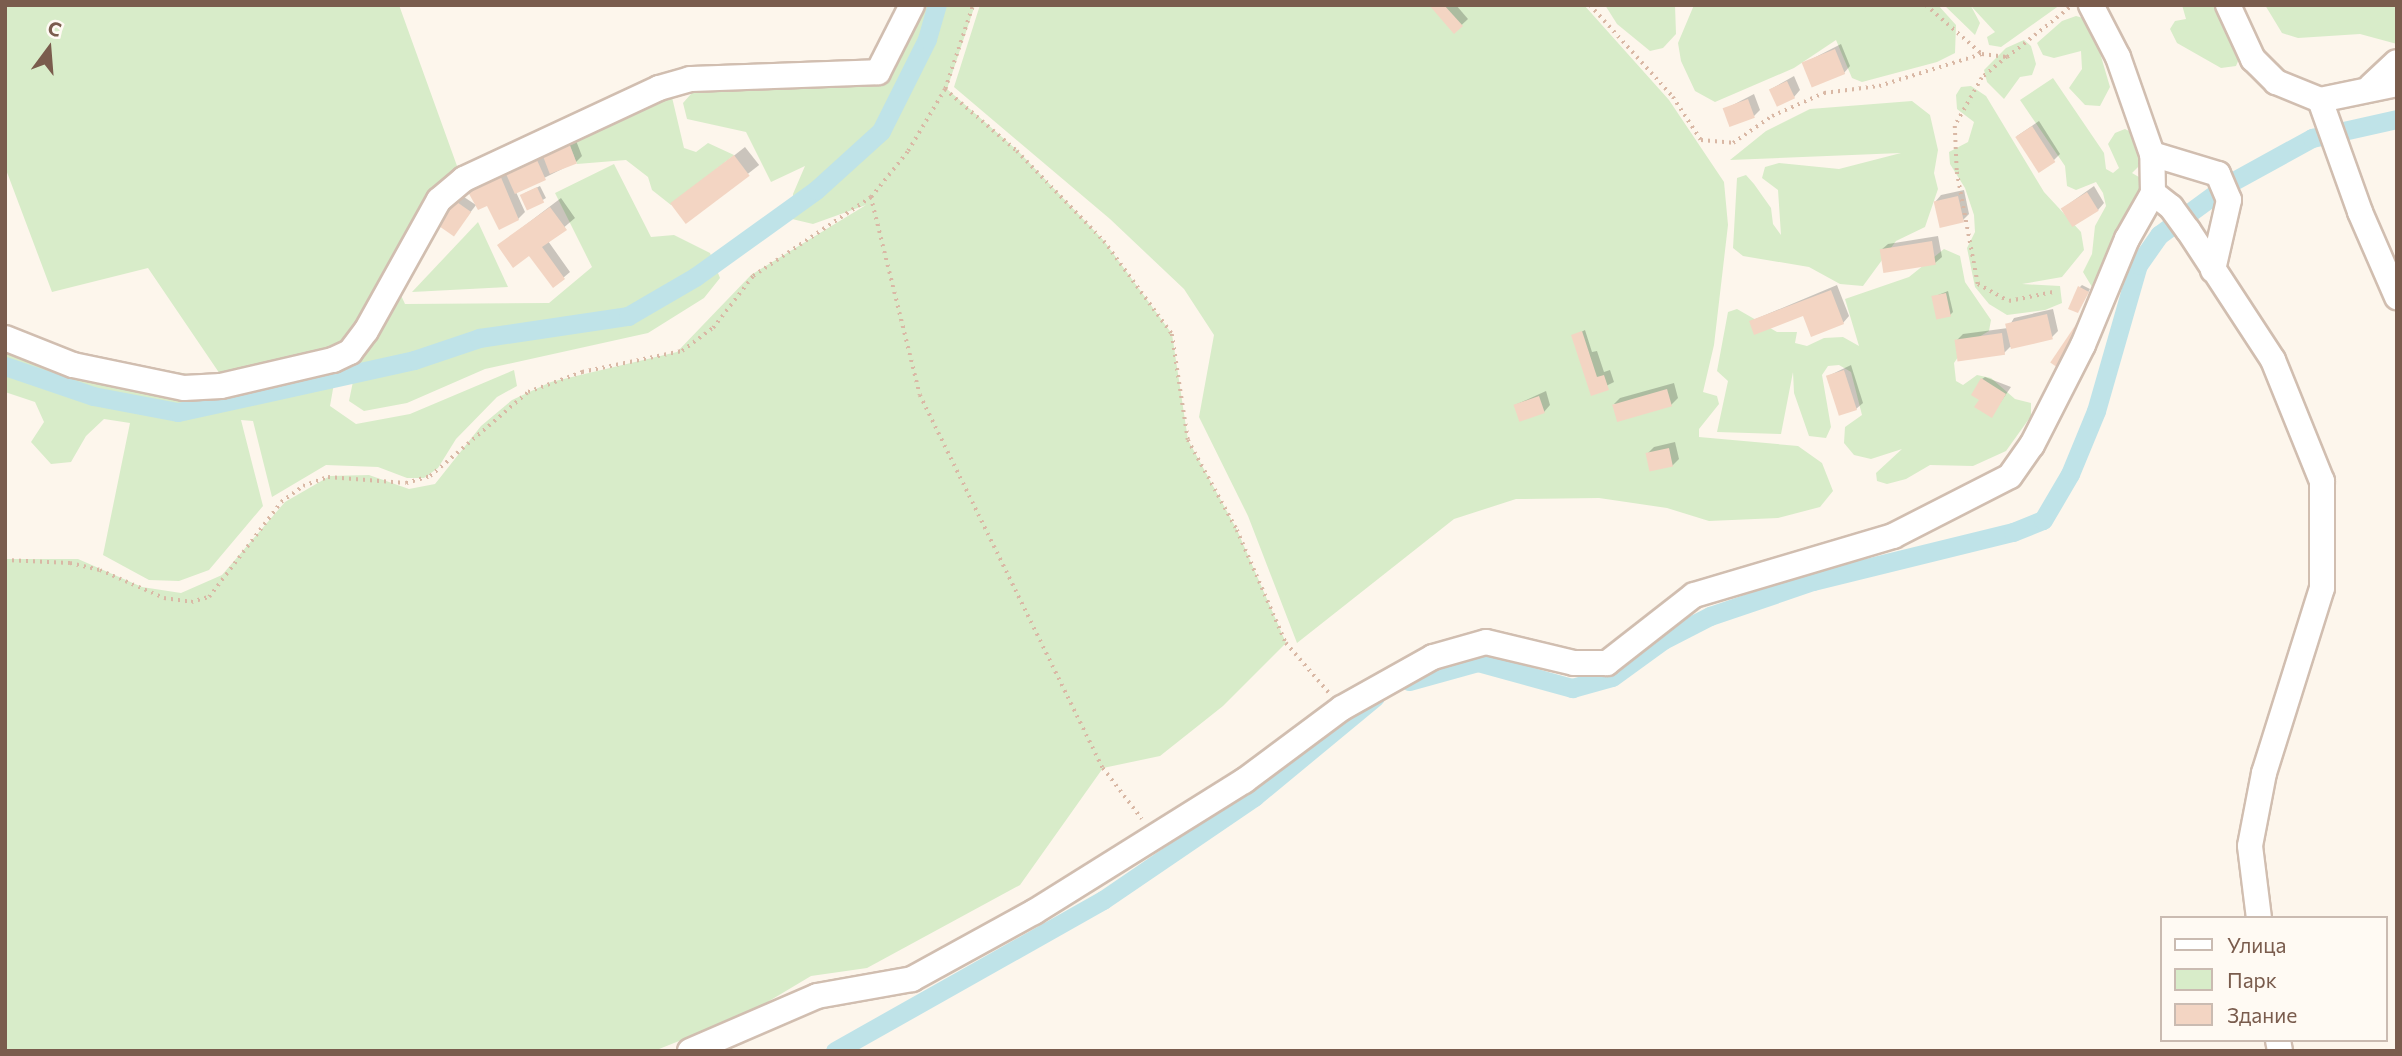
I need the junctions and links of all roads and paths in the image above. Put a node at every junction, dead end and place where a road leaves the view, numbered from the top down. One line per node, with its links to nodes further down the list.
1 (912, 5): 21 (street)
2 (973, 5): 13 (path)
3 (1590, 5): 8 (path)
4 (1926, 5): 8 (path)
5 (2073, 5): 9 (path)
6 (2091, 5): 15 (street)
7 (2228, 5): 14 (street)
8 (1982, 54): 9 (path)
9 (2007, 57): 19 (path)
10 (2397, 62): 12 (street)
11 (2397, 84): 12 (street)
12 (2371, 86): 14 (street)
13 (945, 89): 16 (path); 23 (path)
14 (2329, 121): 20 (street)
15 (2152, 154): 17 (street); 18 (street)
16 (871, 197): 22 (path); 24 (path)
17 (2162, 200): 18 (street); 23 (street)
18 (2213, 270): 25 (street)
19 (2053, 292)
20 (2397, 296)
21 (5, 338)
22 (5, 560)
23 (1342, 708): 24 (street)
24 (1155, 836): 26 (street)
25 (2259, 916)
26 (690, 1051)

